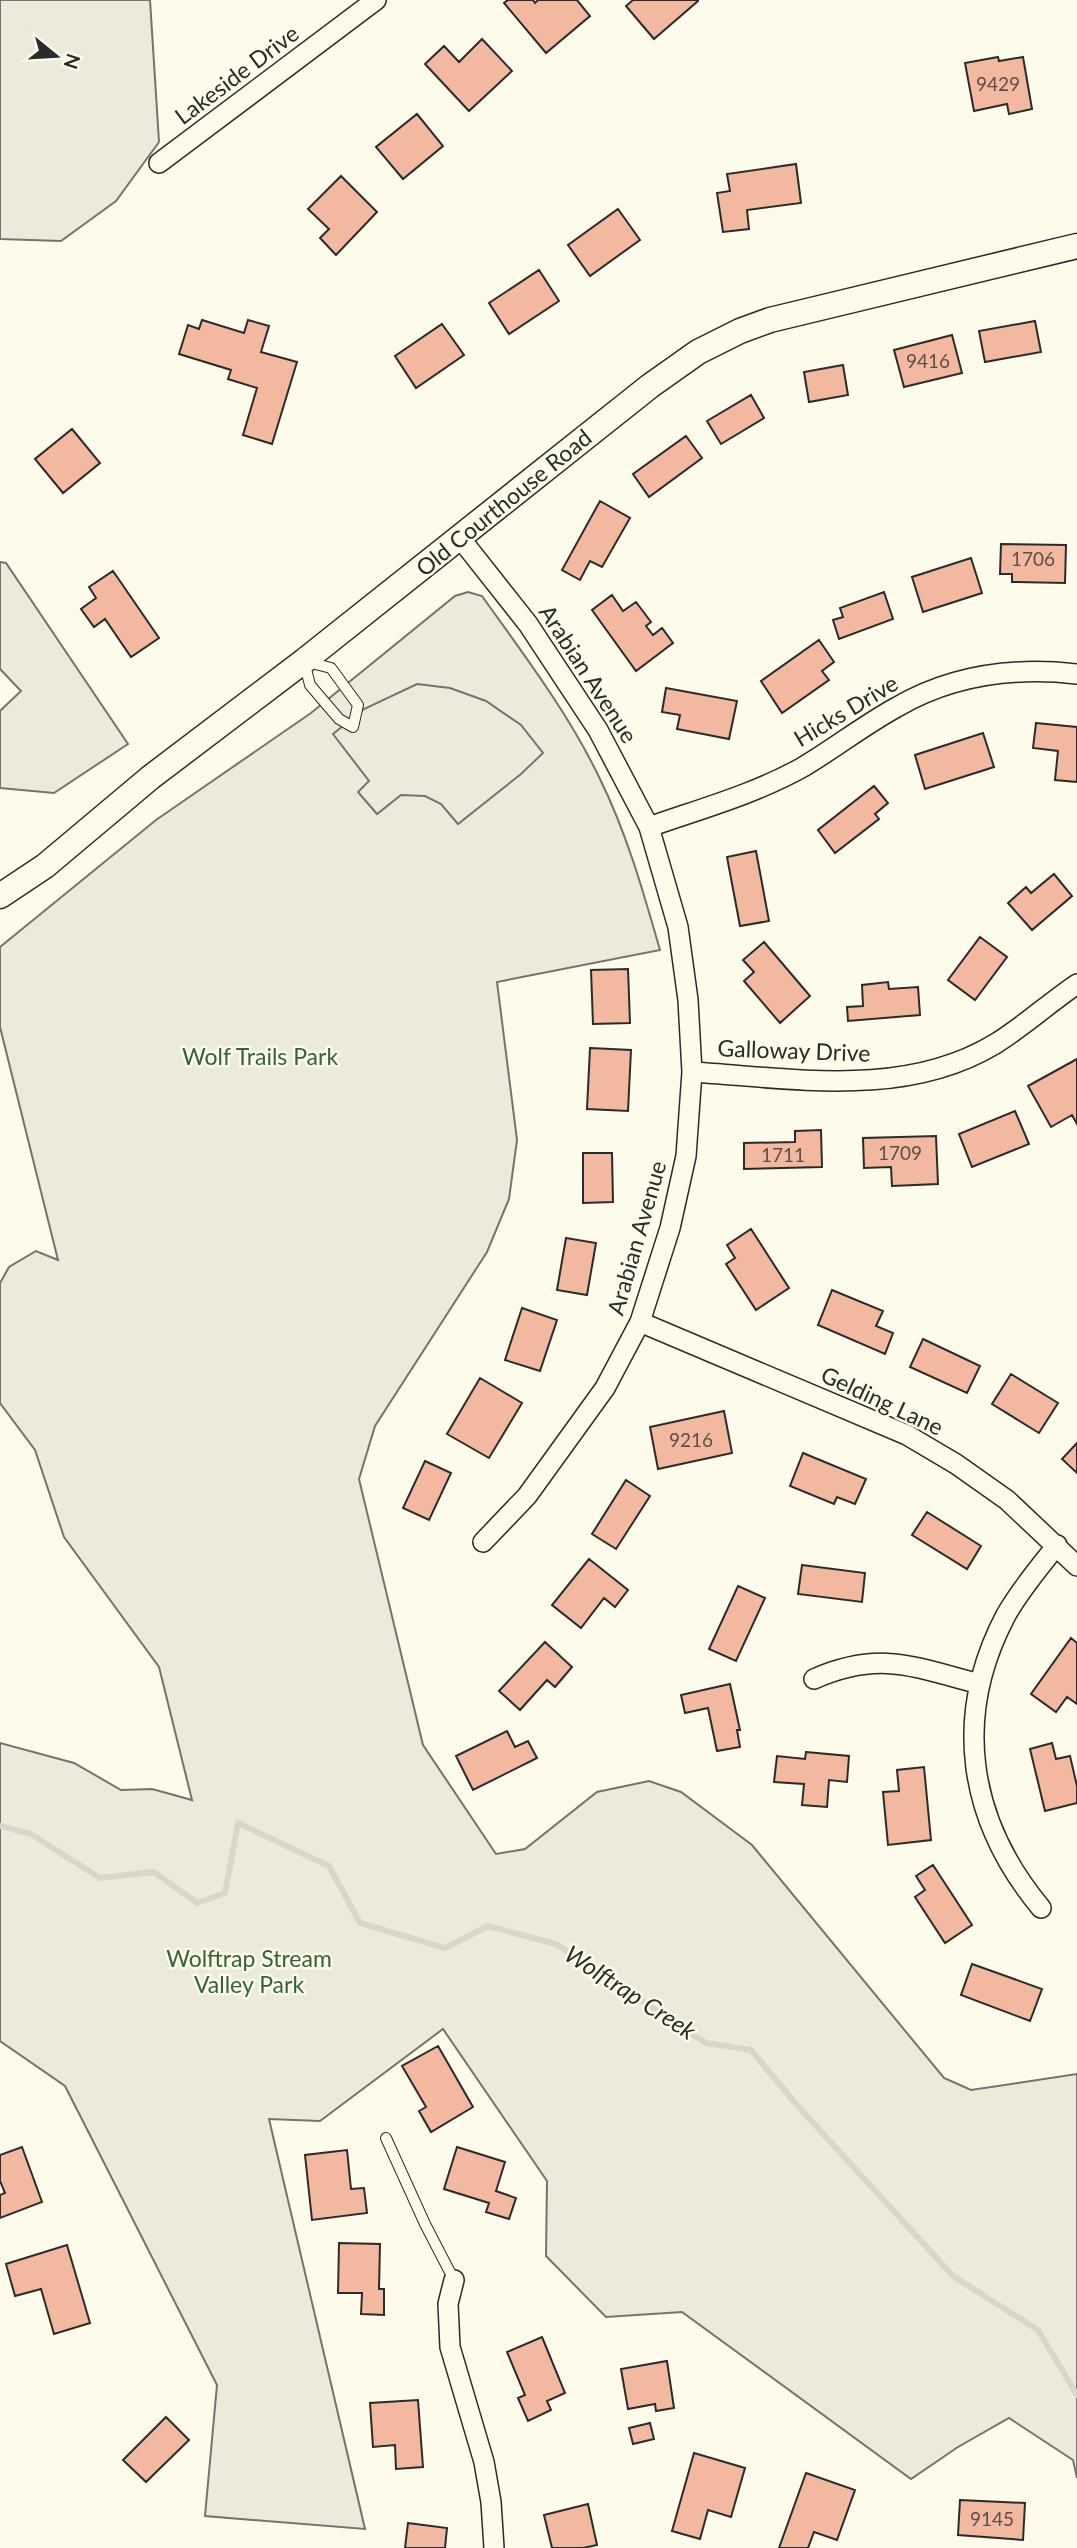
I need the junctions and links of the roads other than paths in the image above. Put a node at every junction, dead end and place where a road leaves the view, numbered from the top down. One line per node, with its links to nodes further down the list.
1 (376, 0): 2 (street, Lakeside Drive)
2 (159, 163)
3 (1077, 246): 4 (street, Old Courthouse Road)
4 (460, 538): 5 (street, Old Courthouse Road); 7 (street, Arabian Avenue)
5 (304, 661): 5 (lane); 8 (street, Old Courthouse Road)
6 (1077, 674): 7 (street, Hicks Drive)
7 (649, 827): 10 (street, Arabian Avenue)
8 (0, 896)
9 (1077, 984): 10 (street, Galloway Drive)
10 (692, 1072): 11 (street, Arabian Avenue)
11 (640, 1322): 12 (street, Arabian Avenue); 13 (street, Gelding Lane)
12 (483, 1542)
13 (1057, 1545): 14 (street, Gelding Lane); 16 (street)
14 (1077, 1566)
15 (814, 1679): 16 (street)
16 (979, 1684): 17 (street)
17 (1041, 1908)
18 (386, 2138): 19 (lane)
19 (454, 2280): 20 (street)
20 (494, 2548)

